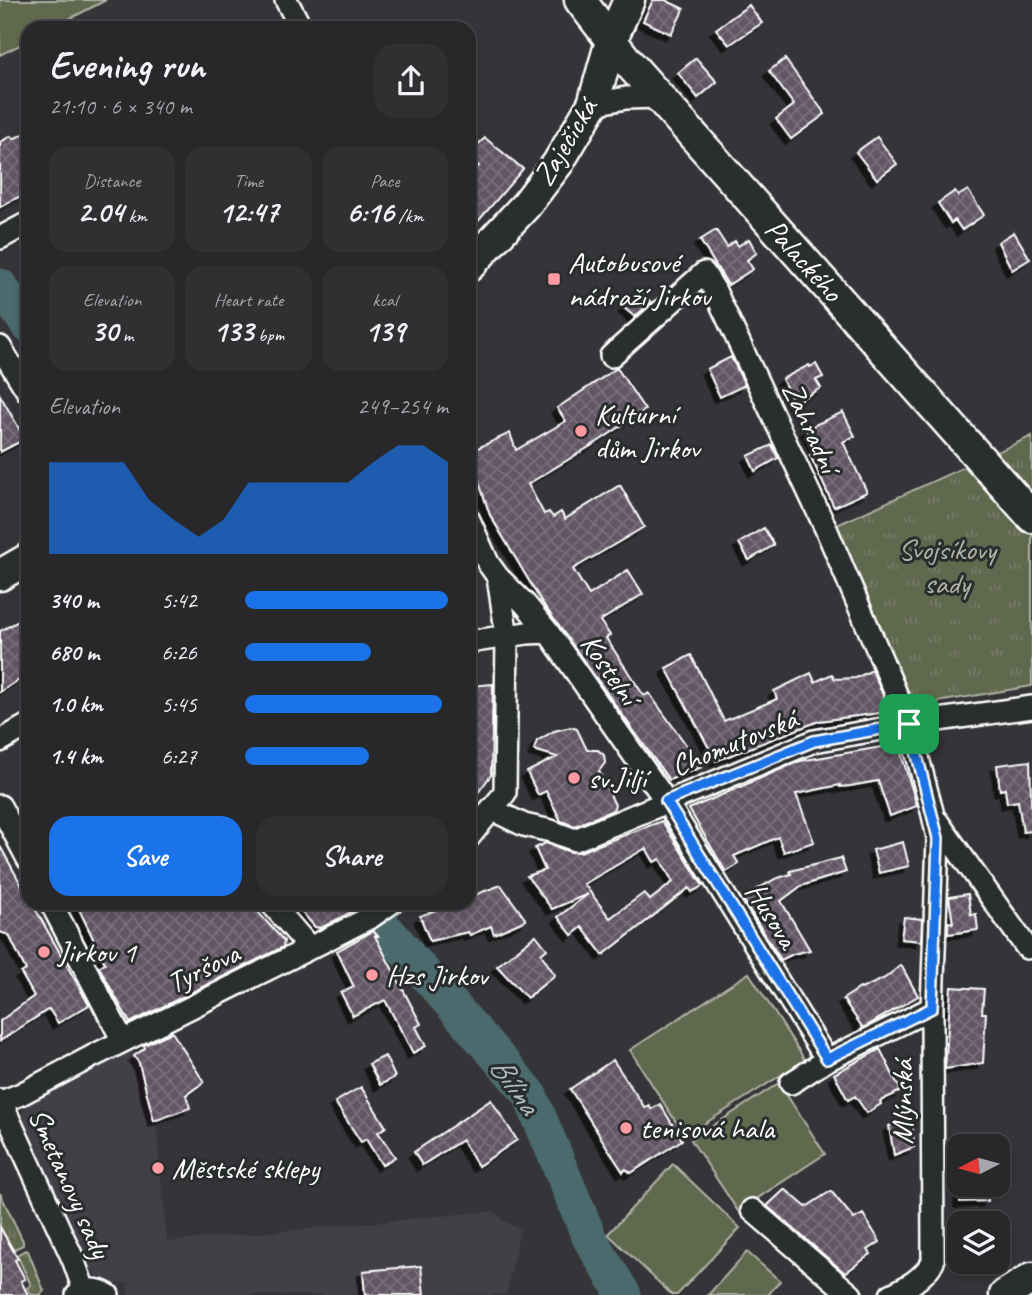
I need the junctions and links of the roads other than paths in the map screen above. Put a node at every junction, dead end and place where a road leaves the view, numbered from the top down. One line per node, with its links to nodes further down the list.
1 (286, 0): 4 (street)
2 (580, 0): 5 (street, Palackého)
3 (629, 0): 5 (street, Zaječická)
4 (297, 21)
5 (611, 41): 6 (street, Palackého); 7 (street, Zaječická)
6 (659, 97): 7 (street); 14 (street, Palackého)
7 (593, 104): 10 (street, Zaječická)
8 (21, 227): 9 (street)
9 (0, 238)
10 (476, 258)
11 (0, 347): 13 (street)
12 (611, 356): 23 (street, Zahradní)
13 (21, 381)
14 (1032, 517)
15 (476, 536): 18 (street, Kostelní)
16 (21, 563): 17 (street)
17 (0, 575)
18 (498, 577): 19 (street, Kostelní); 20 (street, Kostelní)
19 (548, 632): 20 (street); 26 (street, Kostelní)
20 (507, 637): 21 (street); 28 (street, Kostelní)
21 (476, 641)
22 (1032, 707): 23 (street, Chomutovská)
23 (909, 724): 26 (street, Chomutovská); 29 (street, Mlýnská)
24 (21, 729): 25 (street)
25 (0, 741)
26 (666, 801): 28 (street, Chomutovská); 39 (street, Husova)
27 (0, 806): 31 (street)
28 (491, 809): 30 (street, Kostelní)
29 (933, 815): 36 (street); 37 (street, Mlýnská)
30 (476, 828)
31 (21, 846)
32 (55, 910): 38 (street)
33 (277, 910): 35 (street)
34 (381, 910): 35 (street)
35 (310, 948): 38 (street, Tyršova)
36 (1027, 948)
37 (932, 1008): 39 (street); 47 (street, Mlýnská)
38 (123, 1041): 41 (street, Tyršova)
39 (827, 1059): 40 (street)
40 (791, 1083)
41 (0, 1101): 44 (street, Smetanovy sady)
42 (752, 1210): 46 (street)
43 (1032, 1278): 48 (street)
44 (81, 1293): 45 (street, Smetanovy sady)
45 (107, 1295)
46 (851, 1295)
47 (891, 1295)
48 (1005, 1295)

